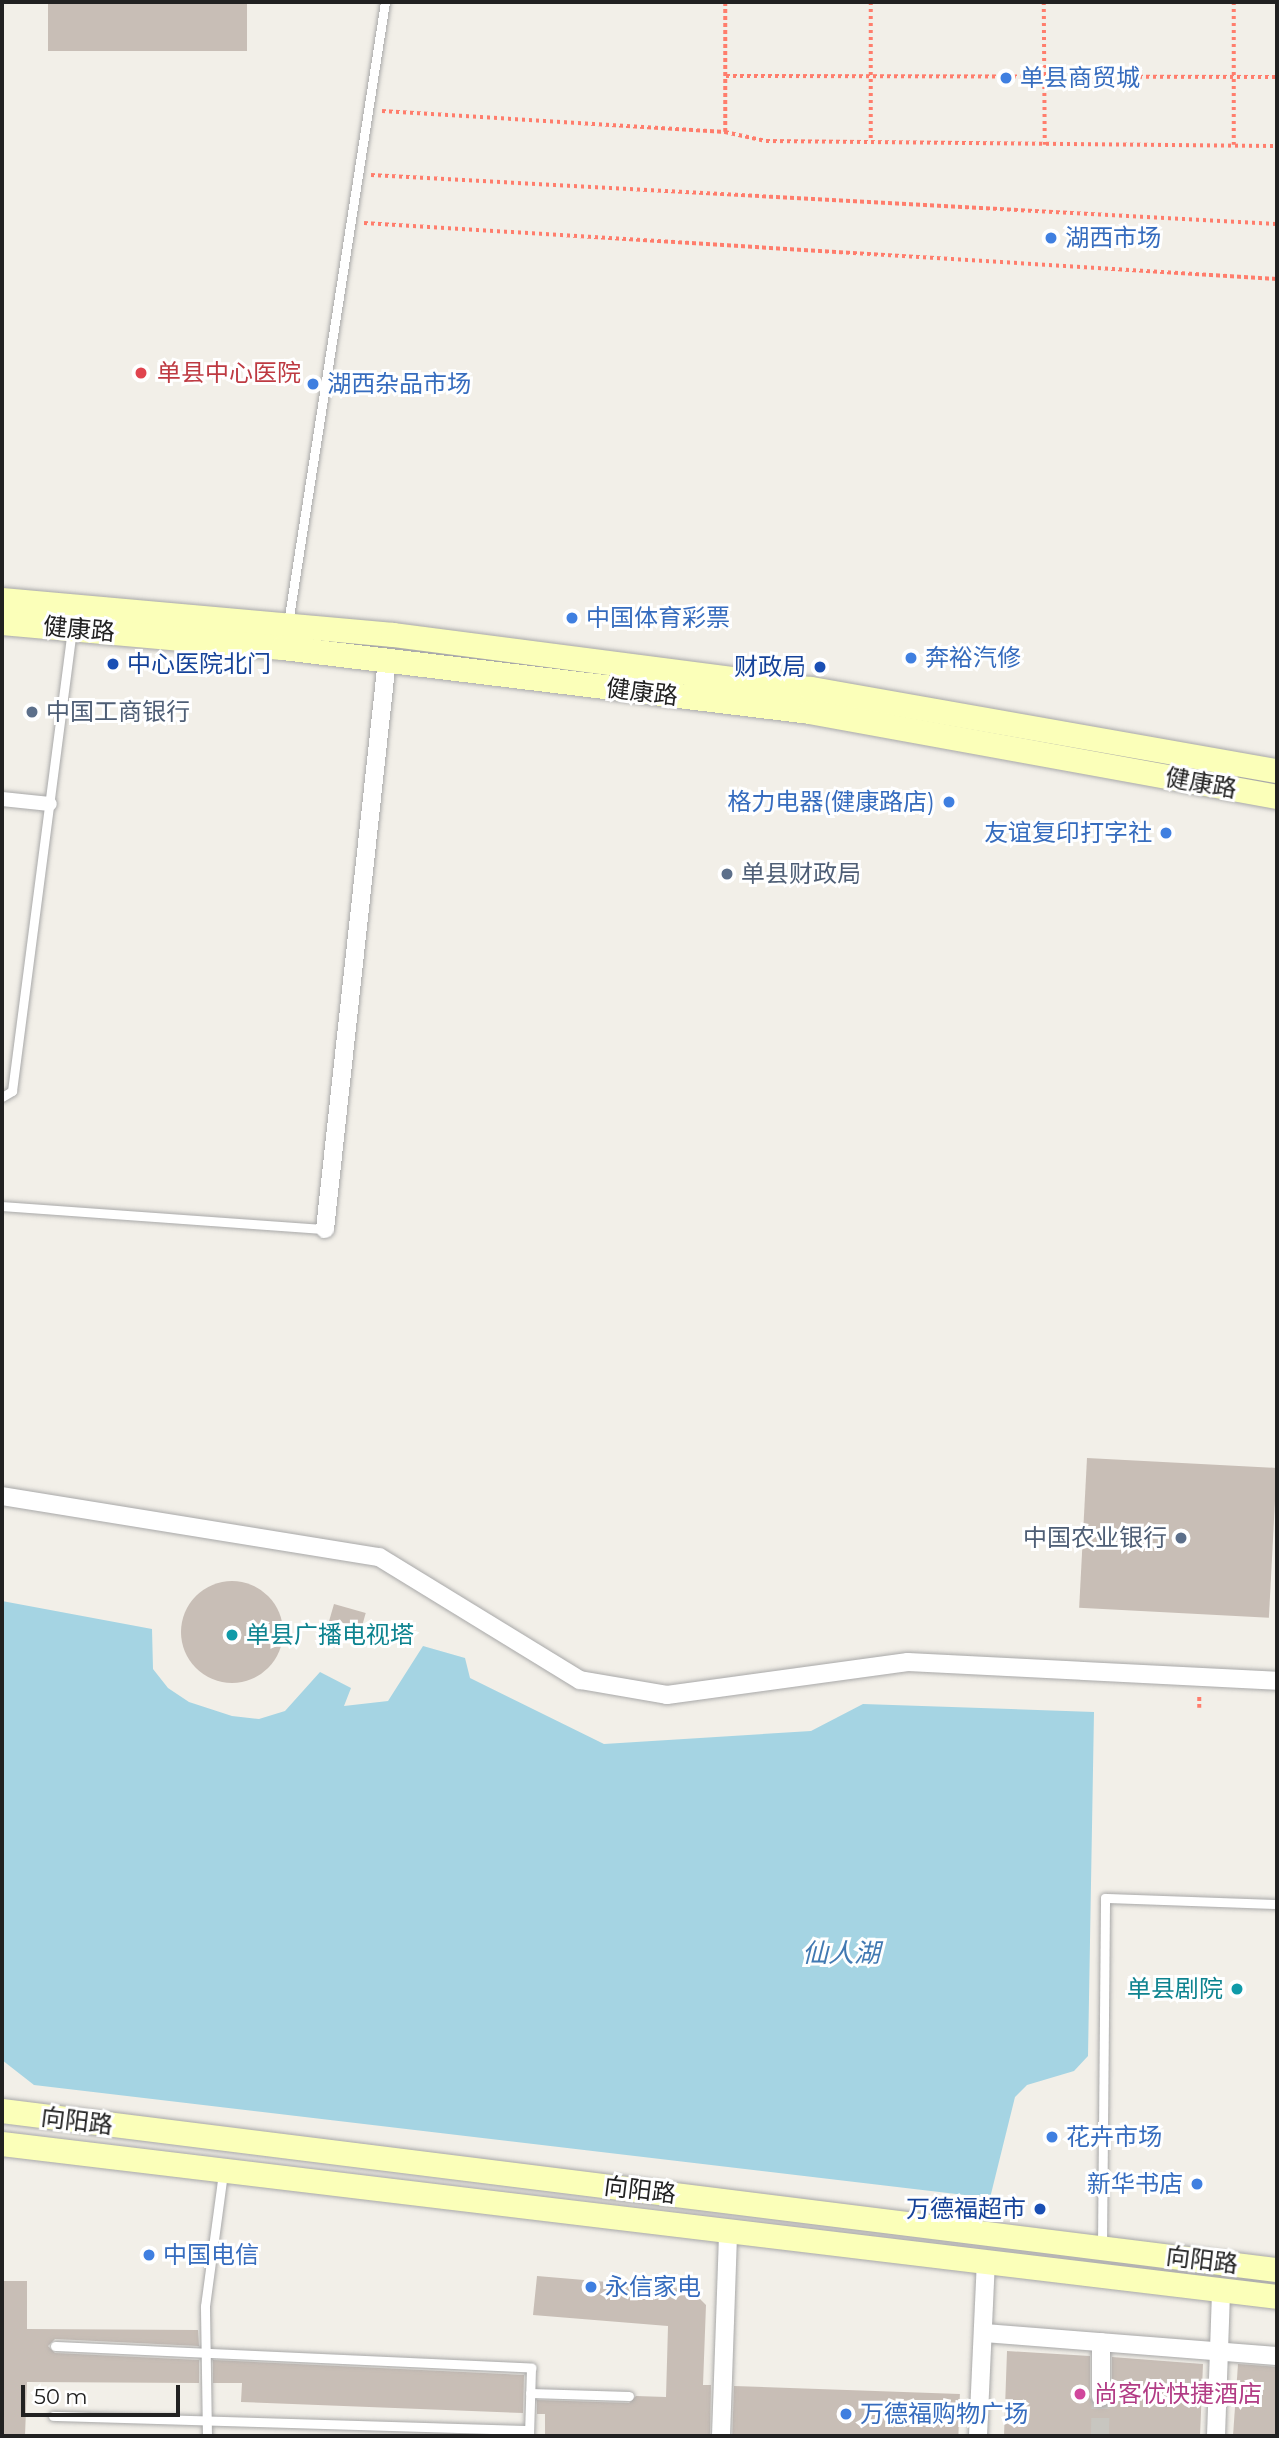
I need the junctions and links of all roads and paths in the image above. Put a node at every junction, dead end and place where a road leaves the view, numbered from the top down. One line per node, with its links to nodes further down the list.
1 (385, 2): 11 (lane)
2 (871, 2): 3 (path); 6 (path); 7 (path)
3 (1044, 2): 4 (path); 8 (path)
4 (1234, 2): 5 (path); 9 (path)
5 (1277, 2)
6 (725, 76): 7 (path); 12 (path)
7 (871, 76): 8 (path); 13 (path)
8 (1044, 76): 9 (path); 14 (path)
9 (1234, 77): 10 (path); 15 (path)
10 (1277, 77)
11 (369, 110): 12 (path); 17 (lane)
12 (725, 132): 13 (path)
13 (871, 142): 14 (path)
14 (1045, 145): 15 (path)
15 (1234, 145): 16 (path)
16 (1277, 146)
17 (360, 174): 18 (lane); 19 (path)
18 (353, 222): 20 (path); 23 (lane)
19 (1277, 224)
20 (1277, 279)
21 (2, 600): 23 (main road, 健康路)
22 (2, 623): 24 (main road, 健康路)
23 (287, 625): 26 (main road, 健康路)
24 (72, 628): 25 (main road, 健康路); 29 (lane)
25 (387, 660): 27 (main road, 健康路); 32 (street)
26 (1277, 771)
27 (1277, 797)
28 (2, 799): 29 (street)
29 (50, 804): 30 (lane)
30 (2, 1097)
31 (2, 1206): 32 (lane)
32 (326, 1229)
33 (2, 1496): 34 (street)
34 (1277, 1681)
35 (1277, 1904): 40 (lane)
36 (2, 2111): 40 (main road, 向阳路)
37 (2, 2144): 38 (main road, 向阳路)
38 (223, 2171): 39 (main road, 向阳路); 49 (lane)
39 (728, 2234): 41 (main road, 向阳路); 58 (street)
40 (1102, 2248): 42 (main road, 向阳路)
41 (986, 2263): 43 (main road, 向阳路); 45 (street)
42 (1277, 2270)
43 (1221, 2290): 44 (main road, 向阳路); 48 (street)
44 (1277, 2297)
45 (984, 2333): 46 (street); 59 (street)
46 (1101, 2342): 48 (street); 53 (street)
47 (55, 2346): 49 (lane)
48 (1219, 2351): 50 (street); 60 (street)
49 (203, 2354): 51 (lane); 55 (lane)
50 (1277, 2356)
51 (530, 2393): 52 (lane); 56 (lane)
52 (629, 2396)
53 (1101, 2397)
54 (53, 2416): 55 (lane)
55 (206, 2421): 56 (lane); 57 (lane)
56 (529, 2433)
57 (207, 2436)
58 (721, 2436)
59 (978, 2436)
60 (1216, 2436)

